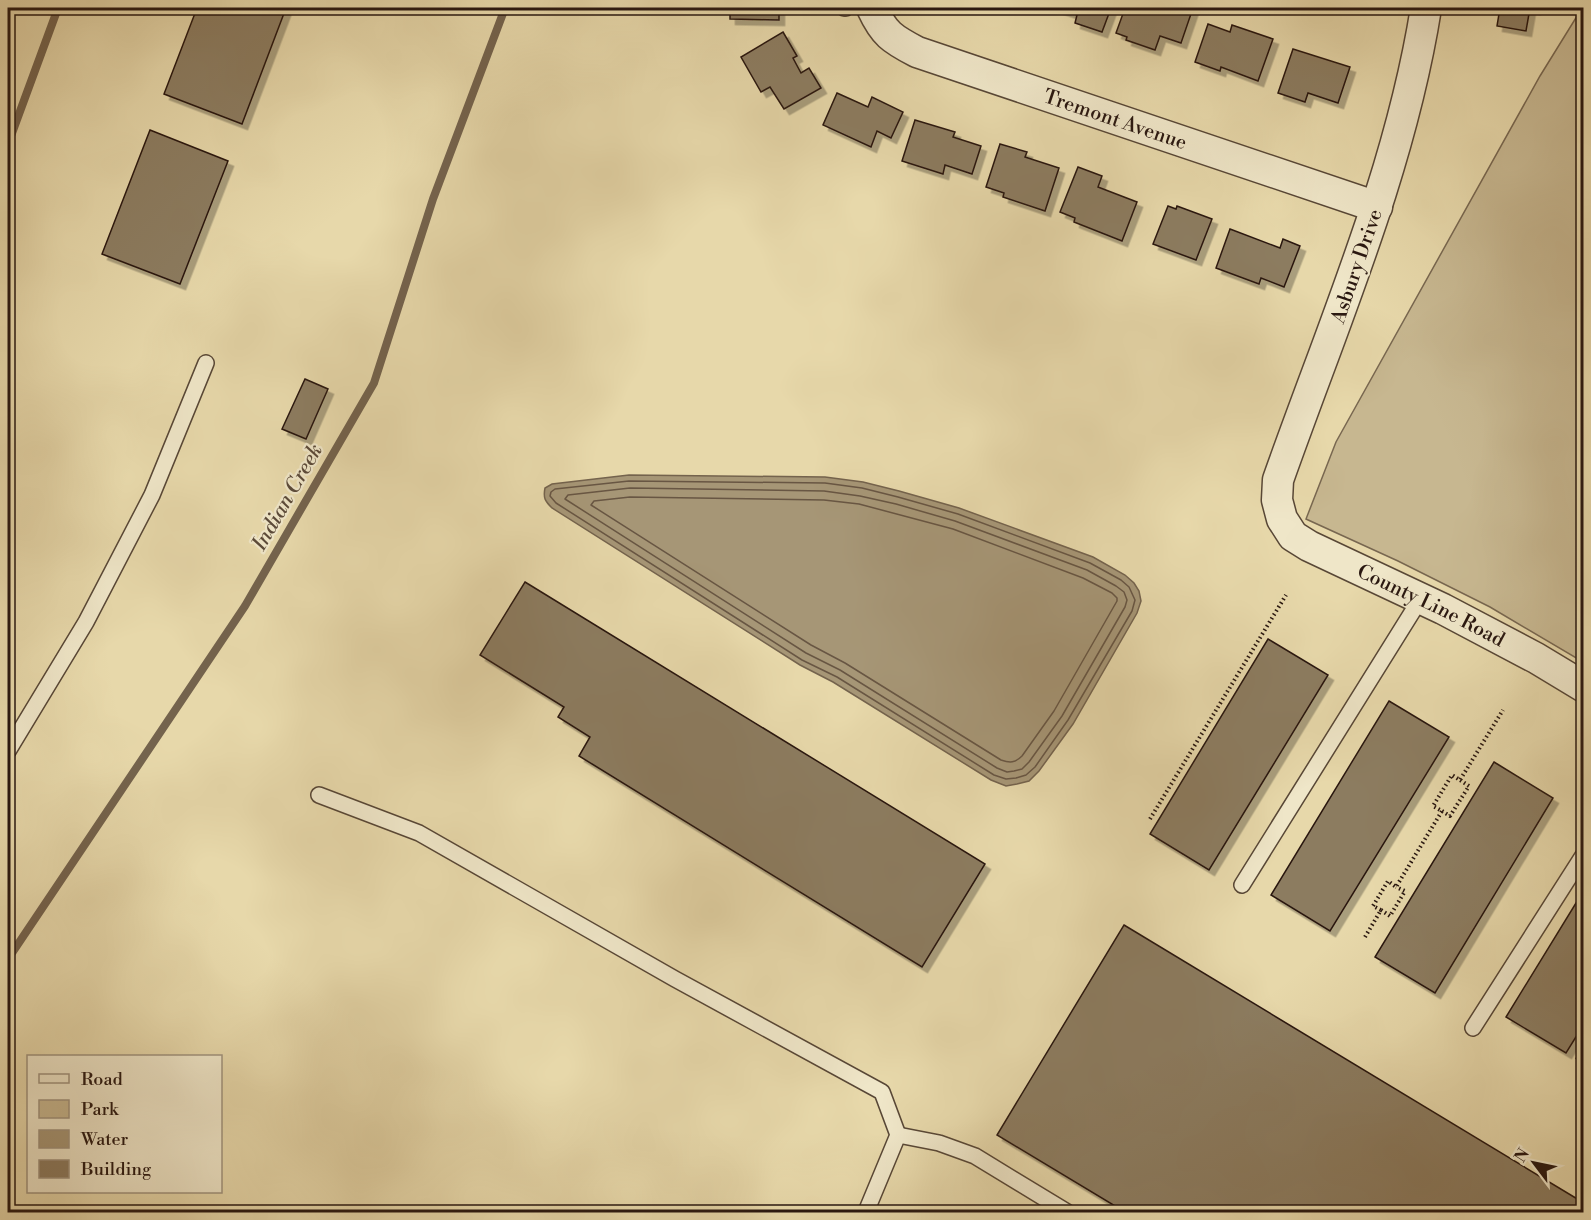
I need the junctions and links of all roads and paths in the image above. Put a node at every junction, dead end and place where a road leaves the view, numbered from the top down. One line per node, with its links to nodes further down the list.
1 (872, 8): 3 (street, Tremont Avenue)
2 (1426, 8): 3 (street, Asbury Drive)
3 (1377, 207): 5 (street, Asbury Drive)
4 (206, 363): 10 (lane)
5 (1282, 519): 7 (street, County Line Road)
6 (1286, 595): 14 (path)
7 (1421, 598): 8 (street, County Line Road); 16 (lane)
8 (1584, 687)
9 (1503, 710): 11 (path)
10 (8, 751)
11 (1460, 780): 13 (path); 13 (path)
12 (319, 795): 23 (lane)
13 (1442, 811): 17 (path)
14 (1150, 819)
15 (1584, 854): 20 (lane)
16 (1242, 885)
17 (1396, 887): 18 (path); 18 (path)
18 (1381, 910): 19 (path)
19 (1365, 937)
20 (1473, 1028)
21 (1576, 1057): 22 (path)
22 (1584, 1061)
23 (898, 1135): 24 (lane); 25 (lane)
24 (866, 1212)
25 (1067, 1212)

